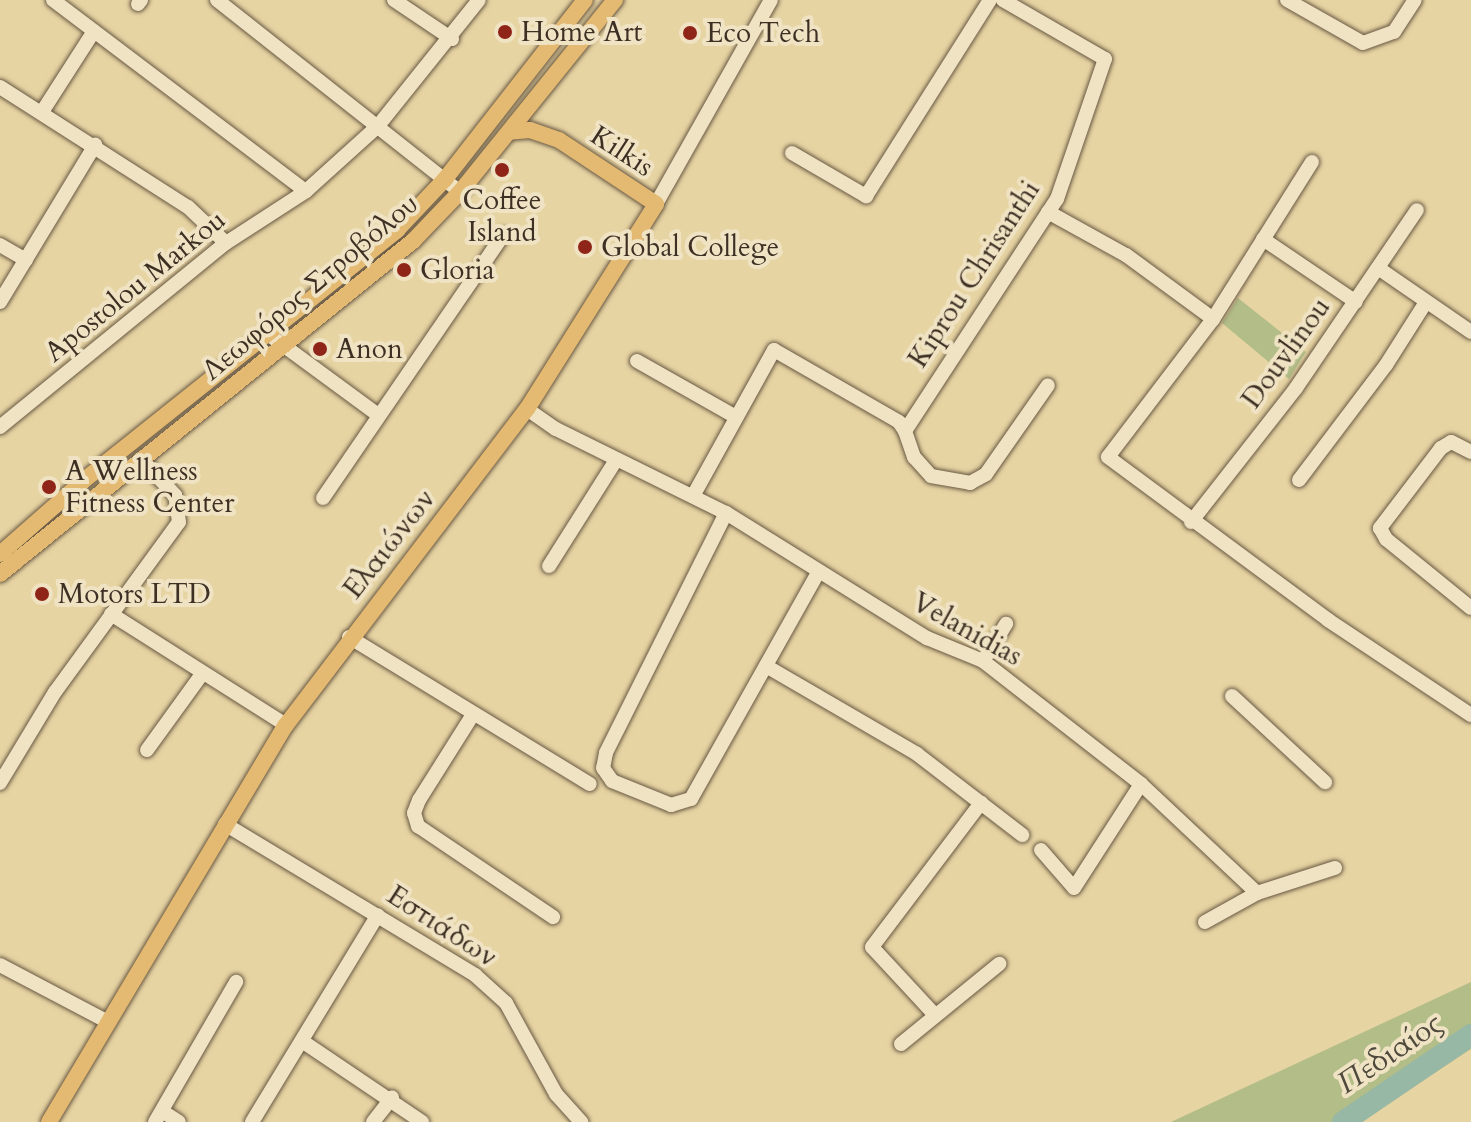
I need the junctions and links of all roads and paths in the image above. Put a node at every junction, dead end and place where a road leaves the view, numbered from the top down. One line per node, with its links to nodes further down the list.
1 (53, 0): 12 (street)
2 (217, 0): 17 (street)
3 (394, 0): 13 (street)
4 (479, 0): 13 (street, Apostolou Markou)
5 (585, 0): 23 (main road, Λεωφόρος Στροβόλου)
6 (615, 0): 15 (main road, Λεωφόρος Στροβόλου)
7 (771, 0): 26 (street, Ελαιώνων)
8 (990, 0): 21 (street)
9 (1003, 0): 28 (street, Kiprou Chrisanthi)
10 (1287, 0): 11 (street)
11 (1415, 0)
12 (94, 31): 16 (street); 24 (street)
13 (452, 39): 17 (street, Apostolou Markou)
14 (0, 87): 16 (street)
15 (538, 96): 18 (main road, Λεωφόρος Στροβόλου); 19 (main road, Kilkis)
16 (42, 112): 20 (street)
17 (378, 126): 23 (street); 24 (street, Apostolou Markou)
18 (509, 132): 19 (main road, Kilkis); 25 (main road, Λεωφόρος Στροβόλου)
19 (559, 140): 26 (main road, Kilkis)
20 (95, 145): 31 (street); 33 (street)
21 (792, 153)
22 (1312, 162): 30 (street)
23 (445, 179): 25 (street); 40 (main road, Λεωφόρος Στροβόλου)
24 (306, 191): 31 (street, Apostolou Markou)
25 (460, 192): 41 (main road, Λεωφόρος Στροβόλου)
26 (656, 204): 44 (main road, Ελαιώνων)
27 (1417, 210): 34 (street, Douvlinou)
28 (1048, 212): 38 (street); 48 (street, Kiprou Chrisanthi)
29 (503, 235): 45 (street)
30 (1263, 239): 36 (street); 38 (street)
31 (226, 243): 47 (street, Apostolou Markou)
32 (0, 245): 33 (street)
33 (26, 260): 35 (street)
34 (1378, 268): 36 (street, Douvlinou); 37 (street)
35 (0, 302)
36 (1356, 302): 56 (street, Douvlinou)
37 (1426, 302): 39 (street); 52 (street)
38 (1213, 319): 56 (street)
39 (1471, 332)
40 (268, 334): 41 (street); 57 (main road, Λεωφόρος Στροβόλου)
41 (283, 347): 45 (street); 50 (main road, Λεωφόρος Στροβόλου)
42 (637, 361): 46 (street)
43 (1048, 385): 48 (street)
44 (527, 409): 51 (street, Velanidias); 64 (main road, Ελαιώνων)
45 (377, 414): 54 (street)
46 (736, 417): 48 (street); 53 (street)
47 (0, 427)
48 (905, 431)
49 (1471, 452): 61 (street)
50 (141, 459): 60 (main road, Λεωφόρος Στροβόλου); 62 (street)
51 (616, 460): 53 (street, Velanidias); 58 (street)
52 (1299, 480)
53 (693, 496): 55 (street, Velanidias)
54 (323, 498)
55 (726, 513): 59 (street, Velanidias); 66 (street)
56 (1191, 522): 69 (street)
57 (0, 554)
58 (549, 566)
59 (819, 571): 65 (street, Velanidias); 66 (street)
60 (0, 574)
61 (1471, 608)
62 (111, 614): 67 (street); 74 (street)
63 (1006, 624): 65 (street)
64 (349, 637): 70 (street); 71 (main road, Ελαιώνων)
65 (983, 661): 76 (street, Velanidias)
66 (766, 666): 77 (street)
67 (202, 674): 71 (street); 72 (street)
68 (1232, 696): 73 (street)
69 (1471, 715)
70 (472, 716): 75 (street); 84 (street)
71 (286, 725): 78 (main road, Ελαιώνων)
72 (147, 750)
73 (1325, 782)
74 (0, 783)
75 (590, 784)
76 (1141, 784): 80 (street); 82 (street, Velanidias)
77 (981, 803): 79 (street); 89 (street)
78 (225, 824): 83 (street, Εστιάδων); 90 (main road, Ελαιώνων)
79 (1022, 835)
80 (1041, 850)
81 (1335, 868): 82 (street)
82 (1257, 893): 85 (street)
83 (378, 915): 91 (street); 100 (street, Εστιάδων)
84 (553, 917)
85 (1205, 922)
86 (999, 964): 89 (street)
87 (2, 971): 90 (street)
88 (236, 982): 94 (street)
89 (934, 1014): 92 (street)
90 (108, 1022): 95 (main road, Ελαιώνων)
91 (302, 1041): 93 (street); 97 (street)
92 (901, 1044)
93 (392, 1098): 98 (street); 99 (street)
94 (159, 1116): 96 (street)
95 (49, 1122)
96 (179, 1122)
97 (252, 1122)
98 (373, 1122)
99 (422, 1122)
100 (581, 1122)

